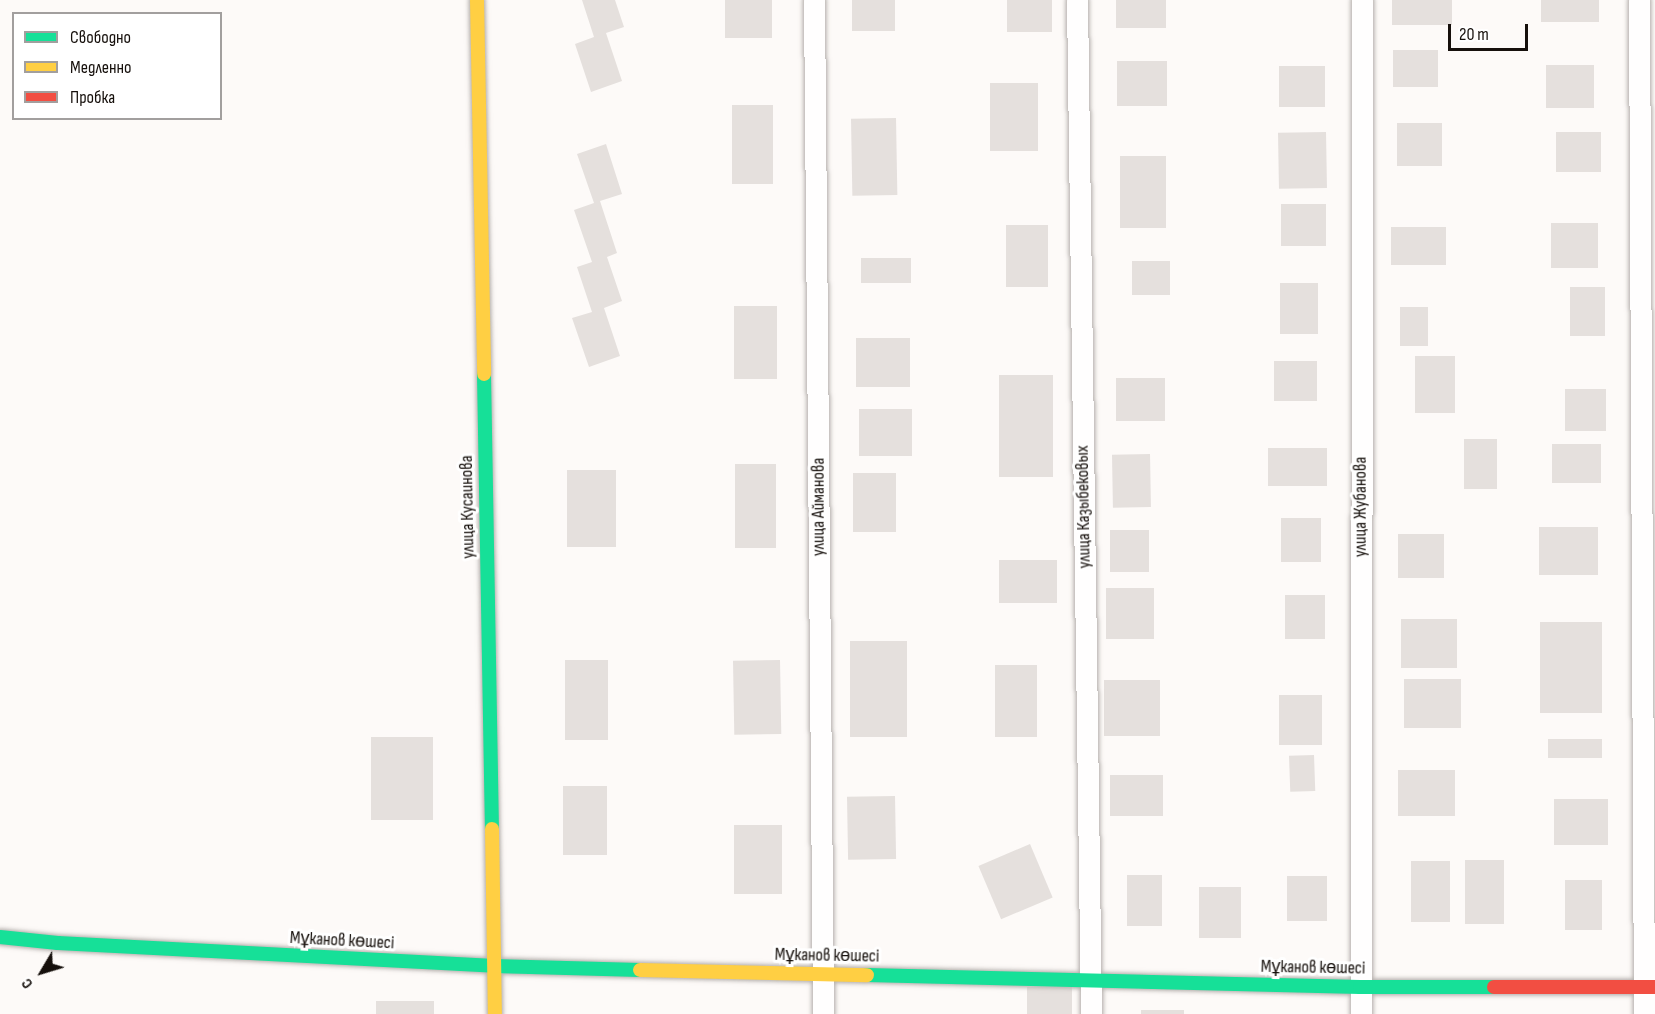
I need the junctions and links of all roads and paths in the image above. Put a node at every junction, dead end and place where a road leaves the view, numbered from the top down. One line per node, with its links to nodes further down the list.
1 (477, 0): 7 (street, улица Кусаинова)
2 (814, 0): 8 (street, улица Айманова)
3 (1077, 0): 9 (street, улица Казыбековых)
4 (1362, 0): 10 (street, улица Жубанова)
5 (1639, 0): 11 (street)
6 (0, 937): 7 (street, Мұканов көшесі)
7 (494, 966): 8 (street, Мұканов көшесі); 12 (street, улица Кусаинова)
8 (822, 974): 9 (street, Мұканов көшесі); 13 (street, улица Айманова)
9 (1091, 981): 10 (street, Мұканов көшесі); 14 (street, улица Казыбековых)
10 (1360, 987): 11 (street, Мұканов көшесі); 15 (street, улица Жубанова)
11 (1649, 987): 16 (street)
12 (495, 1014)
13 (823, 1014)
14 (1091, 1014)
15 (1361, 1014)
16 (1644, 1014)

